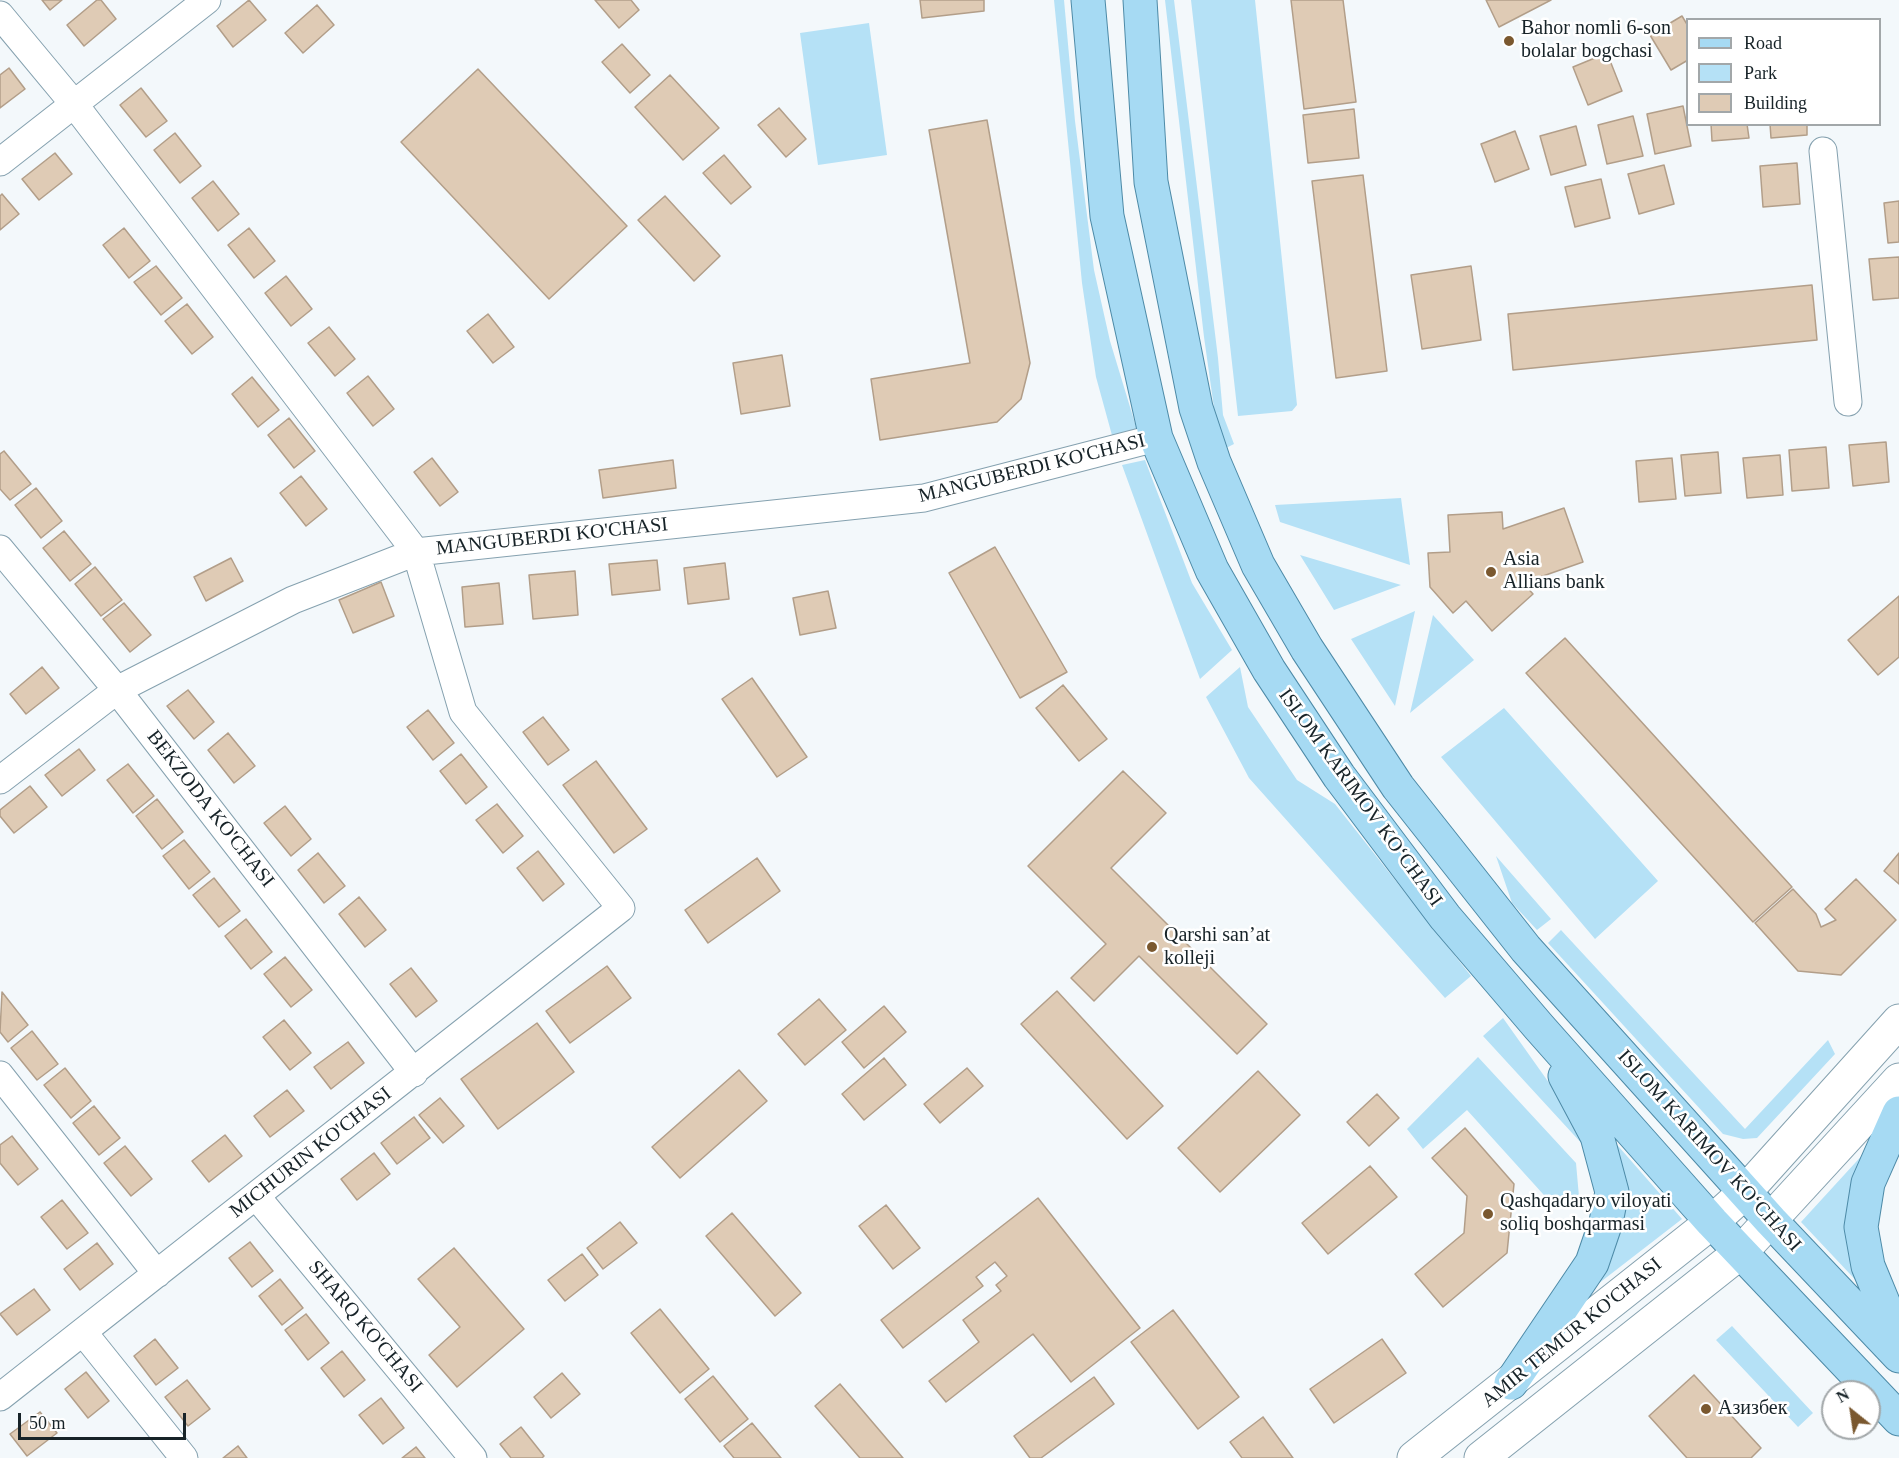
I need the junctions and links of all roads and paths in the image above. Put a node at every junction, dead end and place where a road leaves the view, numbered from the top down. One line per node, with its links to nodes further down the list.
1 (207, 0): 5 (street)
2 (1088, 0): 9 (main road, ISLOM KARIMOV KO‘CHASI)
3 (1140, 0): 20 (main road, ISLOM KARIMOV KO‘CHASI)
4 (0, 15): 5 (street)
5 (74, 104): 7 (street); 11 (street)
6 (1823, 151): 8 (street)
7 (0, 162)
8 (1848, 402)
9 (1156, 438): 11 (street, MANGUBERDI KO'CHASI); 15 (main road, ISLOM KARIMOV KO‘CHASI)
10 (0, 549): 12 (street, BEKZODA KO'CHASI)
11 (416, 552): 12 (street, MANGUBERDI KO'CHASI); 16 (street, MICHURIN KO'CHASI)
12 (117, 690): 13 (street, MANGUBERDI KO'CHASI); 16 (street, BEKZODA KO'CHASI)
13 (0, 780)
14 (1899, 1021): 20 (main road, AMIR TEMUR KO'CHASI)
15 (1539, 1027): 23 (main road, ISLOM KARIMOV KO‘CHASI); 29 (main road)
16 (414, 1073): 21 (street, MICHURIN KO'CHASI)
17 (0, 1075): 25 (street)
18 (1899, 1080): 22 (main road, AMIR TEMUR KO'CHASI)
19 (1899, 1113): 27 (main road)
20 (1745, 1192): 22 (main road, ISLOM KARIMOV KO‘CHASI); 23 (main road, AMIR TEMUR KO'CHASI)
21 (256, 1196): 25 (street, MICHURIN KO'CHASI); 33 (street, SHARQ KO'CHASI)
22 (1771, 1221): 24 (main road, AMIR TEMUR KO'CHASI); 28 (main road, ISLOM KARIMOV KO‘CHASI)
23 (1712, 1222): 24 (main road, ISLOM KARIMOV KO‘CHASI); 29 (main road, AMIR TEMUR KO'CHASI)
24 (1742, 1251): 31 (main road, ISLOM KARIMOV KO‘CHASI); 35 (main road, AMIR TEMUR KO'CHASI)
25 (157, 1274): 26 (street, MICHURIN KO'CHASI)
26 (83, 1332): 30 (street, MICHURIN KO'CHASI); 32 (street)
27 (1899, 1341)
28 (1899, 1356)
29 (1511, 1383): 34 (main road, AMIR TEMUR KO'CHASI)
30 (0, 1397)
31 (1899, 1419)
32 (184, 1458)
33 (473, 1458)
34 (1414, 1458)
35 (1481, 1458)

